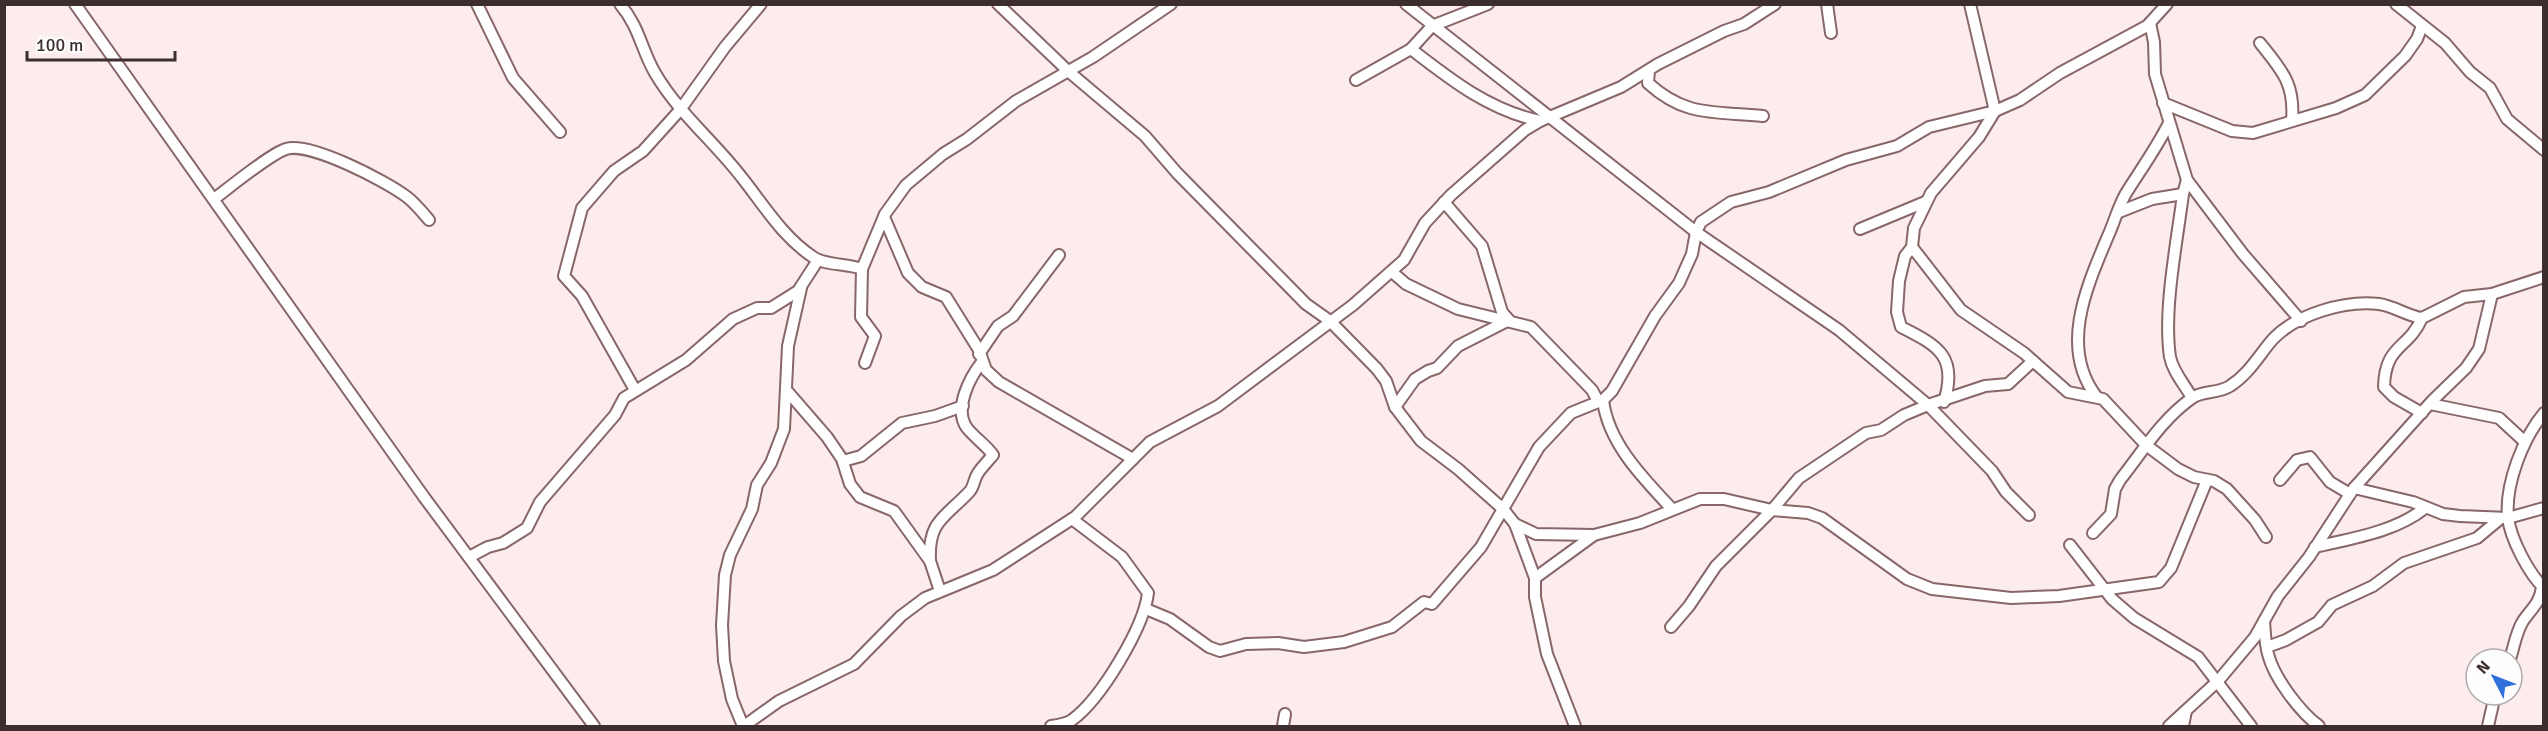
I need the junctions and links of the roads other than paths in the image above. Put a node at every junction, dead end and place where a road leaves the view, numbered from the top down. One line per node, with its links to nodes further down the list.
1 (75, 4): 36 (street)
2 (477, 4): 32 (street)
3 (620, 4): 25 (street)
4 (761, 4): 25 (street)
5 (998, 4): 22 (street)
6 (1171, 4): 14 (street)
7 (1406, 4): 16 (street)
8 (1488, 4): 16 (street)
9 (1775, 4): 21 (street)
10 (1827, 4): 18 (street)
11 (1970, 4): 26 (street)
12 (2167, 4): 15 (street)
13 (2396, 4): 17 (street)
14 (1160, 9): 22 (street)
15 (2150, 23): 24 (street); 26 (street)
16 (1432, 26): 20 (street); 28 (street)
17 (2422, 26): 30 (street); 33 (street)
18 (1831, 33)
19 (2260, 43): 30 (street)
20 (1411, 49): 23 (street); 29 (street)
21 (1648, 70): 27 (street); 28 (street)
22 (1068, 71): 40 (street); 54 (street)
23 (1356, 80)
24 (2163, 103): 30 (street); 31 (street)
25 (680, 110): 46 (street); 59 (street)
26 (1995, 111): 38 (street); 43 (street)
27 (1763, 116)
28 (1551, 117): 29 (street); 43 (street)
29 (1540, 121): 37 (street)
30 (2292, 121)
31 (2169, 123): 34 (street); 39 (street)
32 (560, 132)
33 (2544, 150)
34 (2187, 180): 35 (street); 55 (street)
35 (2183, 194): 39 (street); 62 (street)
36 (214, 199): 41 (street); 91 (street)
37 (1444, 202): 48 (street); 53 (street)
38 (1925, 202): 42 (street); 44 (street)
39 (2119, 212): 61 (street)
40 (884, 217): 47 (street); 56 (street)
41 (429, 220)
42 (1860, 230)
43 (1696, 232): 63 (street); 65 (street)
44 (1912, 247): 57 (street); 64 (street)
45 (1059, 255): 56 (street)
46 (818, 260): 47 (street); 50 (street)
47 (862, 269): 58 (street)
48 (1392, 272): 53 (street); 54 (street)
49 (2544, 278): 51 (street)
50 (801, 288): 59 (street); 60 (street)
51 (2492, 294): 52 (street); 68 (street)
52 (2422, 318): 55 (street); 68 (street)
53 (1509, 320): 63 (street); 67 (street)
54 (1330, 321): 67 (street); 72 (street)
55 (2301, 321): 62 (street)
56 (981, 358): 66 (street); 72 (street)
57 (2033, 361): 61 (street); 64 (street)
58 (865, 363)
59 (635, 390): 91 (street)
60 (788, 392): 73 (street); 107 (street)
61 (2096, 396): 71 (street)
62 (2192, 398): 71 (street)
63 (1601, 400): 79 (street); 80 (street)
64 (1944, 402): 65 (street)
65 (1928, 405): 81 (street); 82 (street)
66 (963, 406): 73 (street); 92 (street)
67 (1395, 407): 79 (street)
68 (2426, 408): 70 (street); 76 (street)
69 (2544, 413): 70 (street)
70 (2525, 442): 83 (street)
71 (2146, 445): 74 (street); 86 (street)
72 (1133, 459): 84 (street)
73 (843, 461): 92 (street)
74 (2207, 480): 88 (street); 96 (street)
75 (2280, 480): 76 (street)
76 (2352, 491): 77 (street); 90 (street)
77 (2425, 508): 83 (street); 90 (street)
78 (2544, 508): 83 (street)
79 (1503, 509): 85 (street); 97 (street)
80 (1672, 509): 81 (street); 87 (street)
81 (1772, 510): 96 (street); 99 (street)
82 (2030, 515)
83 (2504, 518): 94 (street); 100 (street)
84 (1072, 519): 95 (street); 97 (street)
85 (1515, 524): 87 (street); 93 (street)
86 (2093, 533)
87 (1594, 535): 93 (street)
88 (2266, 537)
89 (2070, 545): 96 (street)
90 (2315, 547): 98 (street)
91 (471, 556): 106 (street)
92 (930, 561): 95 (street)
93 (1535, 578): 110 (street)
94 (2543, 587): 101 (street)
95 (940, 591): 107 (street)
96 (2104, 591): 102 (street)
97 (1146, 609): 108 (street)
98 (2264, 621): 100 (street); 102 (street)
99 (1671, 627)
100 (2267, 647): 114 (street)
101 (2514, 647)
102 (2218, 681): 104 (street); 113 (street)
103 (2492, 707): 115 (street)
104 (2186, 711): 111 (street); 112 (street)
105 (1285, 714): 109 (street)
106 (594, 726)
107 (744, 726)
108 (1051, 726)
109 (1283, 726)
110 (1575, 726)
111 (2169, 726)
112 (2183, 726)
113 (2251, 726)
114 (2319, 726)
115 (2488, 726)

